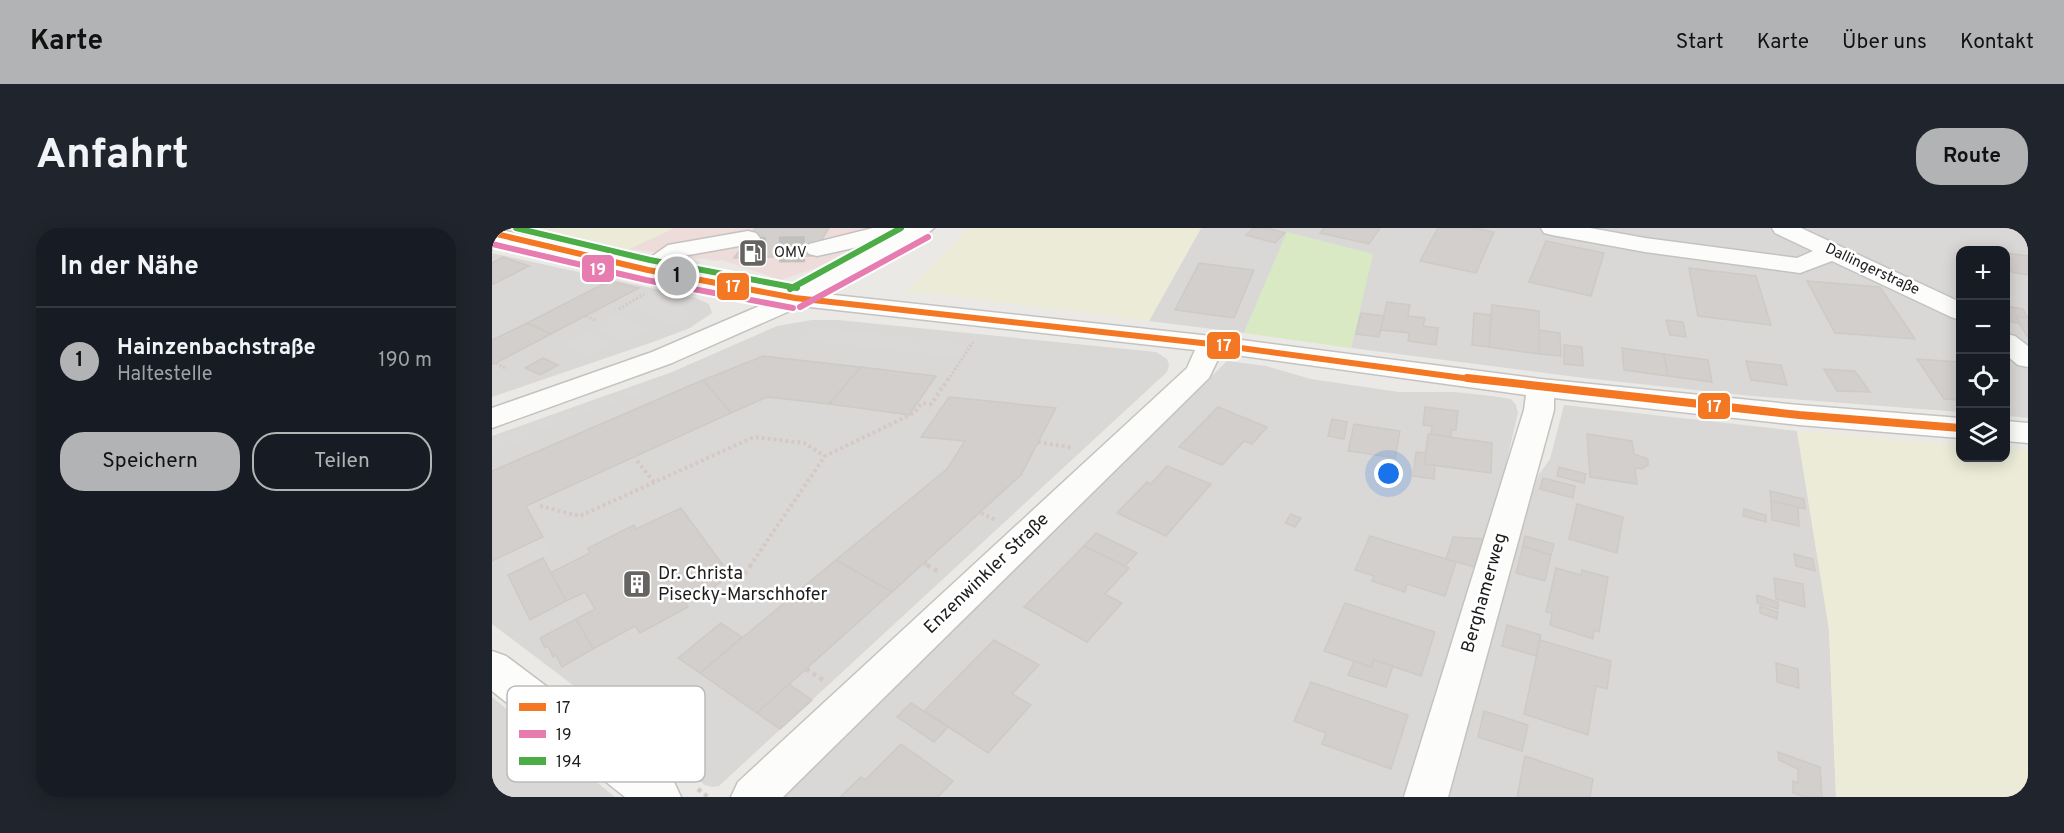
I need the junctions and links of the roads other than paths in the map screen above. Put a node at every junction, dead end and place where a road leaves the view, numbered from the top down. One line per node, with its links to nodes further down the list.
1 (1552, 228): 7 (street)
2 (1783, 228): 7 (street, Dallingerstraße)
3 (492, 233): 8 (street)
4 (908, 237): 5 (street); 9 (street)
5 (820, 243)
6 (744, 244): 8 (street)
7 (1832, 252): 10 (street, Dallingerstraße)
8 (649, 281): 9 (street)
9 (795, 298): 11 (street); 15 (street)
10 (1956, 310)
11 (1211, 345): 14 (street); 23 (street, Enzenwinkler Straße)
12 (2010, 345): 13 (street)
13 (2028, 359)
14 (1541, 388): 16 (street); 24 (street, Berghamerweg)
15 (492, 418)
16 (1956, 428)
17 (2010, 431): 18 (street)
18 (2028, 433)
19 (492, 668): 20 (street)
20 (515, 686)
21 (640, 782): 22 (street)
22 (659, 797)
23 (753, 797)
24 (1426, 797)

